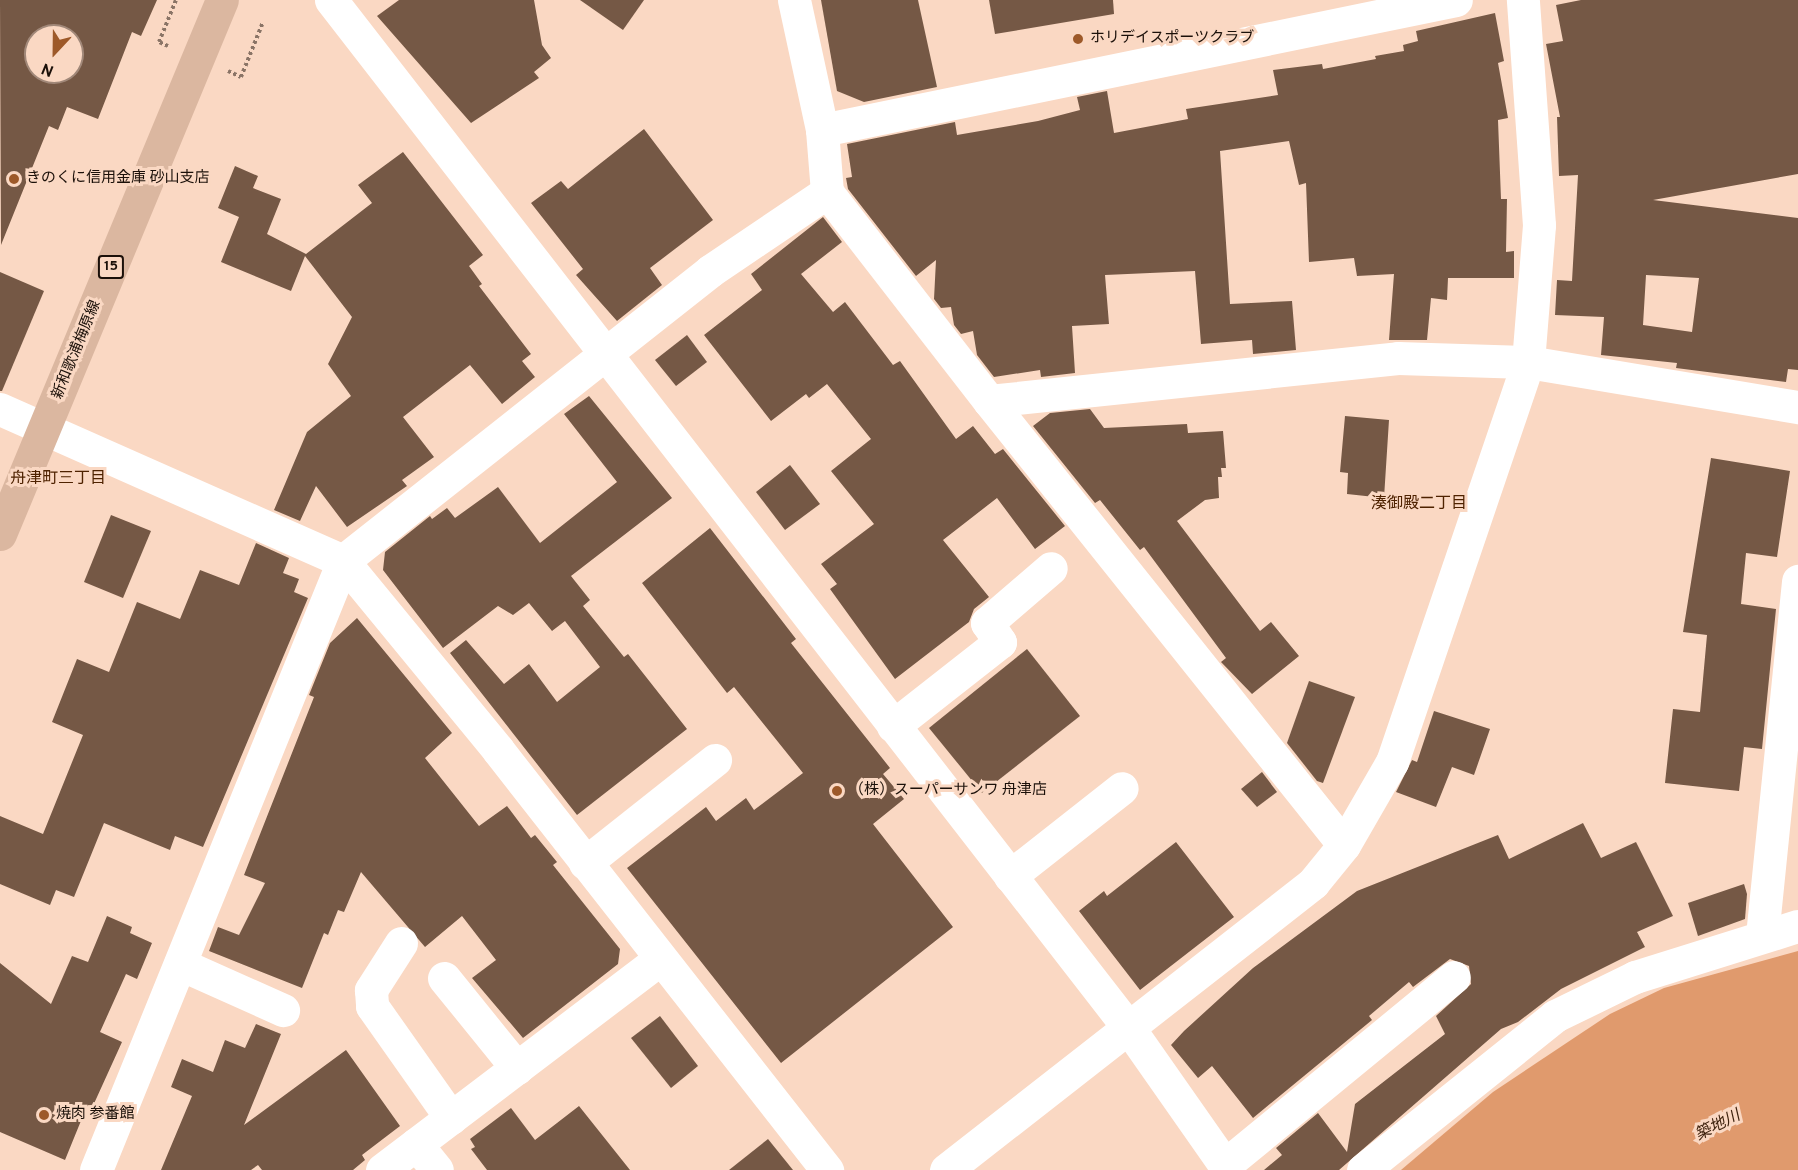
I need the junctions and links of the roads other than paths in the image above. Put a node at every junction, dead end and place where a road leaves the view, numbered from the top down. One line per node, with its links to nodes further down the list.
1 (222, 0): 13 (main road, 新和歌浦梅原線 / 15)
2 (331, 0): 8 (street)
3 (794, 0): 6 (street)
4 (1456, 0): 6 (street)
5 (1523, 0): 9 (street)
6 (822, 130): 7 (street)
7 (827, 192): 8 (street); 10 (street)
8 (605, 356): 15 (street); 19 (street)
9 (1528, 362): 10 (street); 11 (street); 22 (street)
10 (989, 401): 22 (street)
11 (1798, 407)
12 (0, 409): 13 (street)
13 (45, 428): 14 (main road, 新和歌浦梅原線 / 15); 15 (street)
14 (0, 534)
15 (344, 561): 23 (street); 29 (street)
16 (1051, 568): 19 (street)
17 (1798, 581): 18 (street)
18 (1795, 654): 26 (street)
19 (893, 726): 24 (street)
20 (715, 760): 23 (street)
21 (1122, 788): 24 (street)
22 (1344, 845): 33 (street)
23 (585, 863): 28 (street)
24 (1010, 876): 33 (street)
25 (1798, 926): 26 (street)
26 (1762, 936): 43 (street)
27 (401, 943): 35 (street)
28 (660, 959): 34 (street); 41 (street)
29 (180, 964): 32 (street); 38 (street)
30 (1454, 977): 37 (street)
31 (444, 978): 34 (street)
32 (283, 1010)
33 (1128, 1027): 37 (street); 42 (street)
34 (517, 1068): 35 (street)
35 (451, 1118): 36 (street)
36 (416, 1144): 39 (street); 40 (street)
37 (1226, 1168)
38 (96, 1170)
39 (382, 1170)
40 (437, 1170)
41 (827, 1170)
42 (946, 1170)
43 (1363, 1170)

